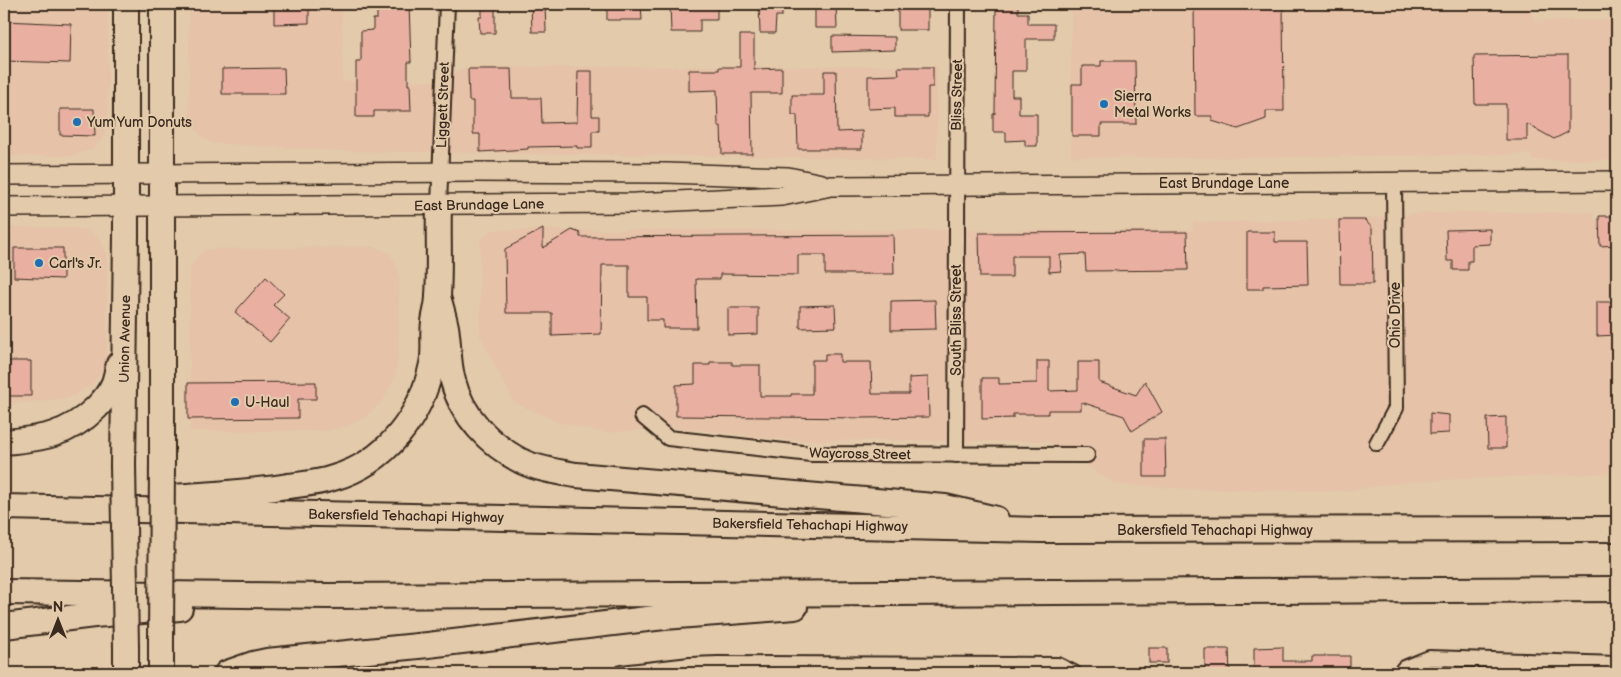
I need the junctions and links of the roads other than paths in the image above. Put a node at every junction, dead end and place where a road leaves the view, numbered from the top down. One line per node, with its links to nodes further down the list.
1 (126, 4): 7 (highway, Union Avenue)
2 (162, 4): 8 (highway)
3 (447, 4): 5 (street, Liggett Street)
4 (958, 4): 11 (street, Bliss Street)
5 (440, 173): 8 (main road, East Brundage Lane); 12 (main road, East Brundage Lane); 13 (street, Liggett Street)
6 (4, 175): 7 (main road, East Brundage Lane)
7 (126, 175): 8 (main road, East Brundage Lane); 15 (highway, Union Avenue)
8 (162, 175): 16 (highway)
9 (1617, 181): 10 (main road, East Brundage Lane)
10 (1394, 182): 11 (main road, East Brundage Lane); 21 (street, Ohio Drive)
11 (956, 185): 12 (main road, East Brundage Lane); 22 (street, South Bliss Street)
12 (831, 186): 13 (main road, East Brundage Lane)
13 (439, 205): 16 (main road, East Brundage Lane); 17 (highway)
14 (4, 207): 15 (main road, East Brundage Lane)
15 (126, 207): 16 (main road, East Brundage Lane); 18 (highway, Union Avenue)
16 (162, 207): 35 (highway, bridge)
17 (438, 298): 24 (highway); 26 (highway)
18 (125, 344): 20 (highway); 34 (highway, Union Avenue, bridge)
19 (642, 416): 22 (street, Waycross Street)
20 (4, 442)
21 (1376, 443)
22 (956, 455): 23 (street, Waycross Street)
23 (1087, 455)
24 (4, 507): 26 (highway, Bakersfield Tehachapi Highway)
25 (1617, 529): 26 (highway, Bakersfield Tehachapi Highway)
26 (1040, 530)
27 (1617, 589): 29 (highway)
28 (4, 592): 30 (highway)
29 (1012, 592): 30 (highway); 36 (highway)
30 (326, 596): 31 (highway)
31 (4, 626)
32 (1617, 664): 33 (street)
33 (1402, 671)
34 (126, 673)
35 (161, 673)
36 (227, 673)
37 (621, 673): 38 (street)
38 (1074, 673)

